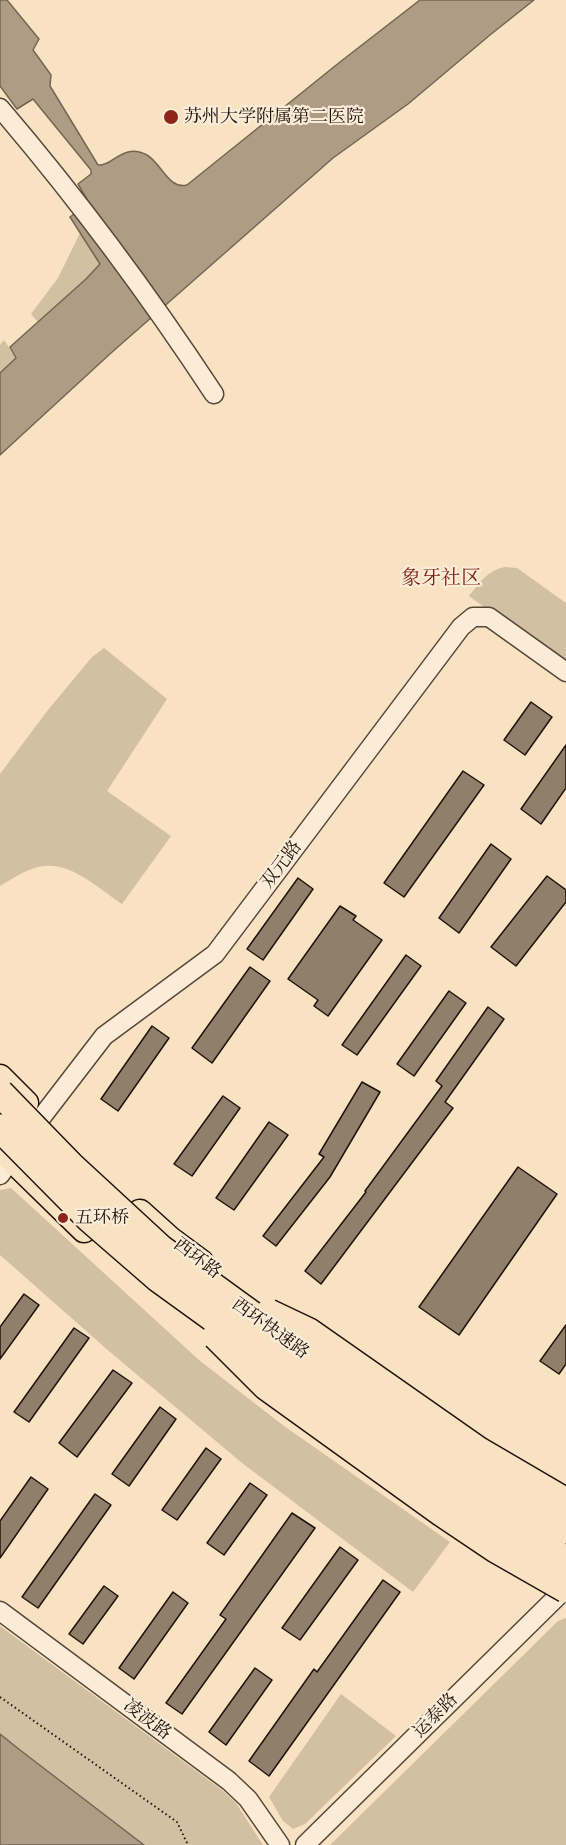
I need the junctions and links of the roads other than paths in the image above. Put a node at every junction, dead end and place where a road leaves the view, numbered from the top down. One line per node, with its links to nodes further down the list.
1 (0, 108): 2 (street)
2 (214, 394)
3 (566, 672): 6 (street, 双元路)
4 (0, 1077): 6 (main road, 西环路)
5 (0, 1093): 10 (highway, 西环快速路, bridge)
6 (41, 1118): 8 (street, 双元路); 12 (main road, 西环路)
7 (0, 1128): 9 (highway, 西环快速路, bridge)
8 (4, 1161): 15 (main road)
9 (158, 1278): 15 (highway, 西环快速路, bridge); 16 (highway, bridge)
10 (204, 1281): 11 (highway, bridge); 13 (highway, 西环快速路, bridge)
11 (566, 1502)
12 (566, 1514)
13 (566, 1530)
14 (566, 1535): 15 (main road)
15 (559, 1567)
16 (566, 1589): 19 (street, 运泰路)
17 (0, 1611): 18 (street, 凌波路)
18 (280, 1845)
19 (305, 1845)

